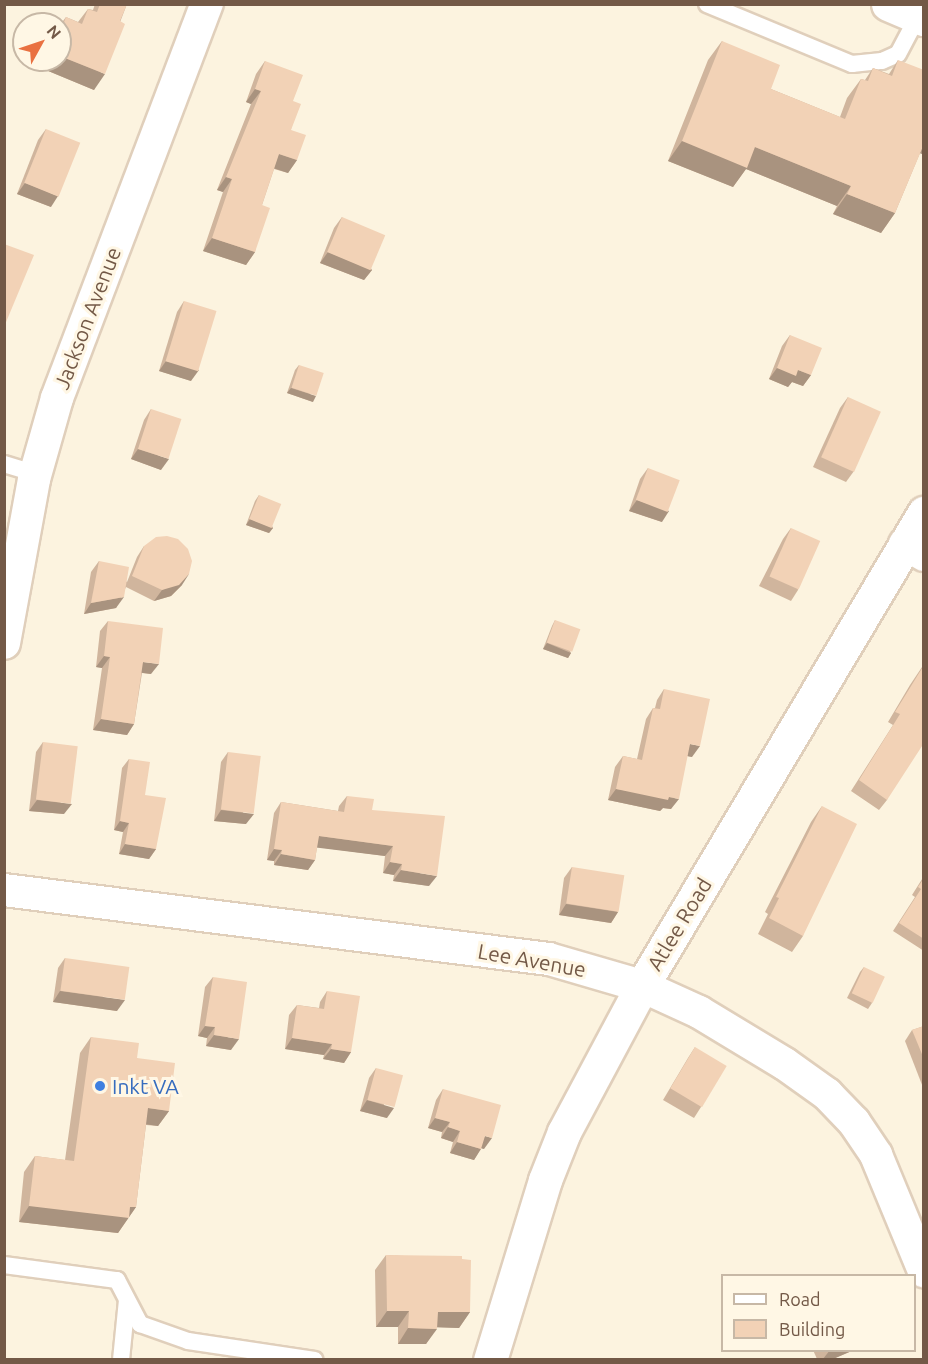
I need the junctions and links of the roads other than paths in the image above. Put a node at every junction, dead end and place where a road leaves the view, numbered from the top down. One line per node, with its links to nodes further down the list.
1 (207, 4): 6 (street, Jackson Avenue)
2 (707, 4): 4 (lane)
3 (888, 4): 4 (main road)
4 (921, 18)
5 (4, 464): 6 (lane)
6 (36, 474): 9 (street, Jackson Avenue)
7 (924, 513): 8 (main road, Atlee Road)
8 (914, 549): 11 (main road, Atlee Road)
9 (4, 643)
10 (4, 890): 11 (street, Lee Avenue)
11 (642, 986): 13 (street, Lee Avenue); 17 (main road, Atlee Road)
12 (4, 1265): 14 (lane)
13 (924, 1271)
14 (127, 1300): 15 (lane); 16 (lane)
15 (121, 1359)
16 (315, 1359)
17 (490, 1359)

